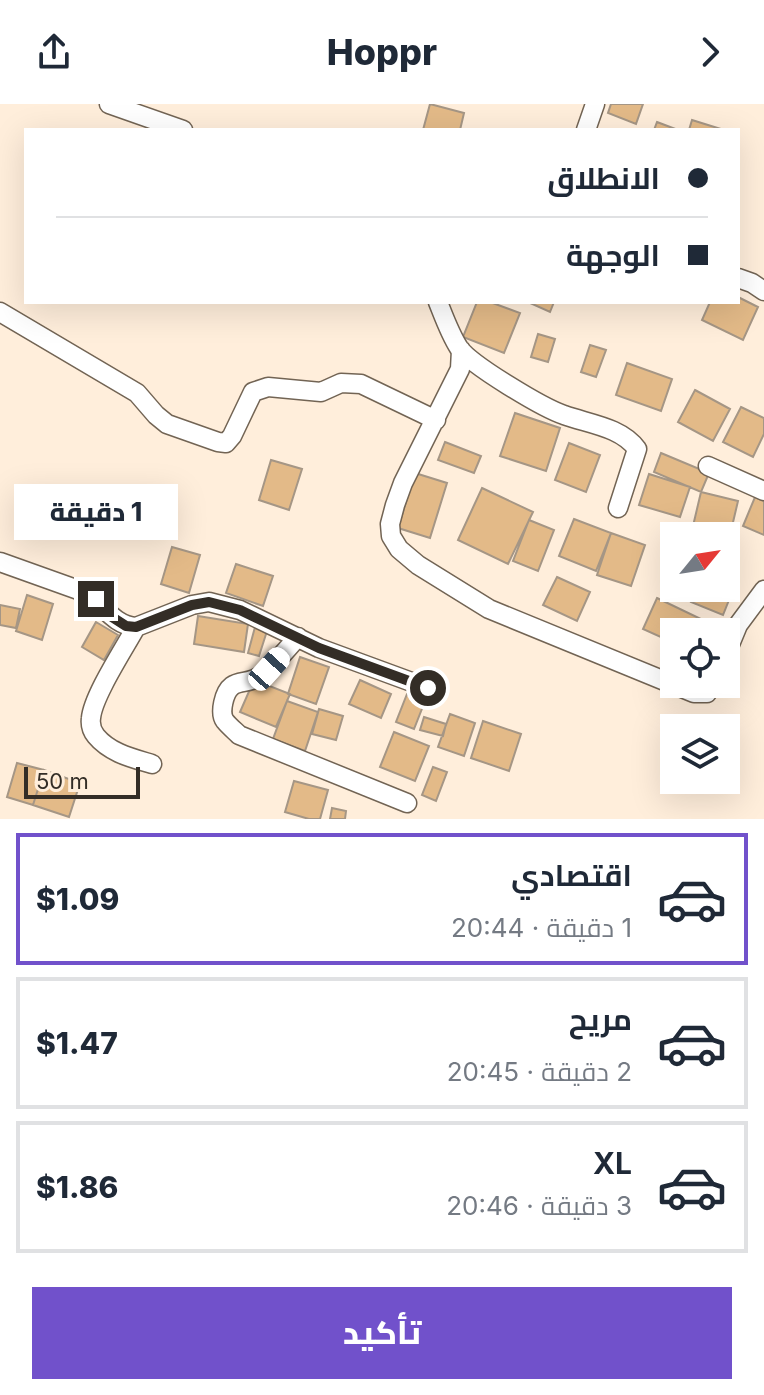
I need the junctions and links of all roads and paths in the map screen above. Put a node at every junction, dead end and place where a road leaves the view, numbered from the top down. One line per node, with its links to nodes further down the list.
1 (109, 104): 3 (street)
2 (595, 104): 4 (street)
3 (177, 128)
4 (587, 128)
5 (740, 279): 6 (street)
6 (764, 291)
7 (439, 304): 9 (street)
8 (0, 312): 10 (street)
9 (461, 350): 10 (street); 13 (street)
10 (436, 420): 19 (street)
11 (708, 466): 12 (street)
12 (764, 491)
13 (618, 508)
14 (0, 562): 17 (street)
15 (764, 590): 16 (street)
16 (740, 622)
17 (136, 627): 18 (street); 21 (street)
18 (298, 637): 20 (street); 22 (street)
19 (660, 679)
20 (428, 688)
21 (152, 764)
22 (407, 803)

